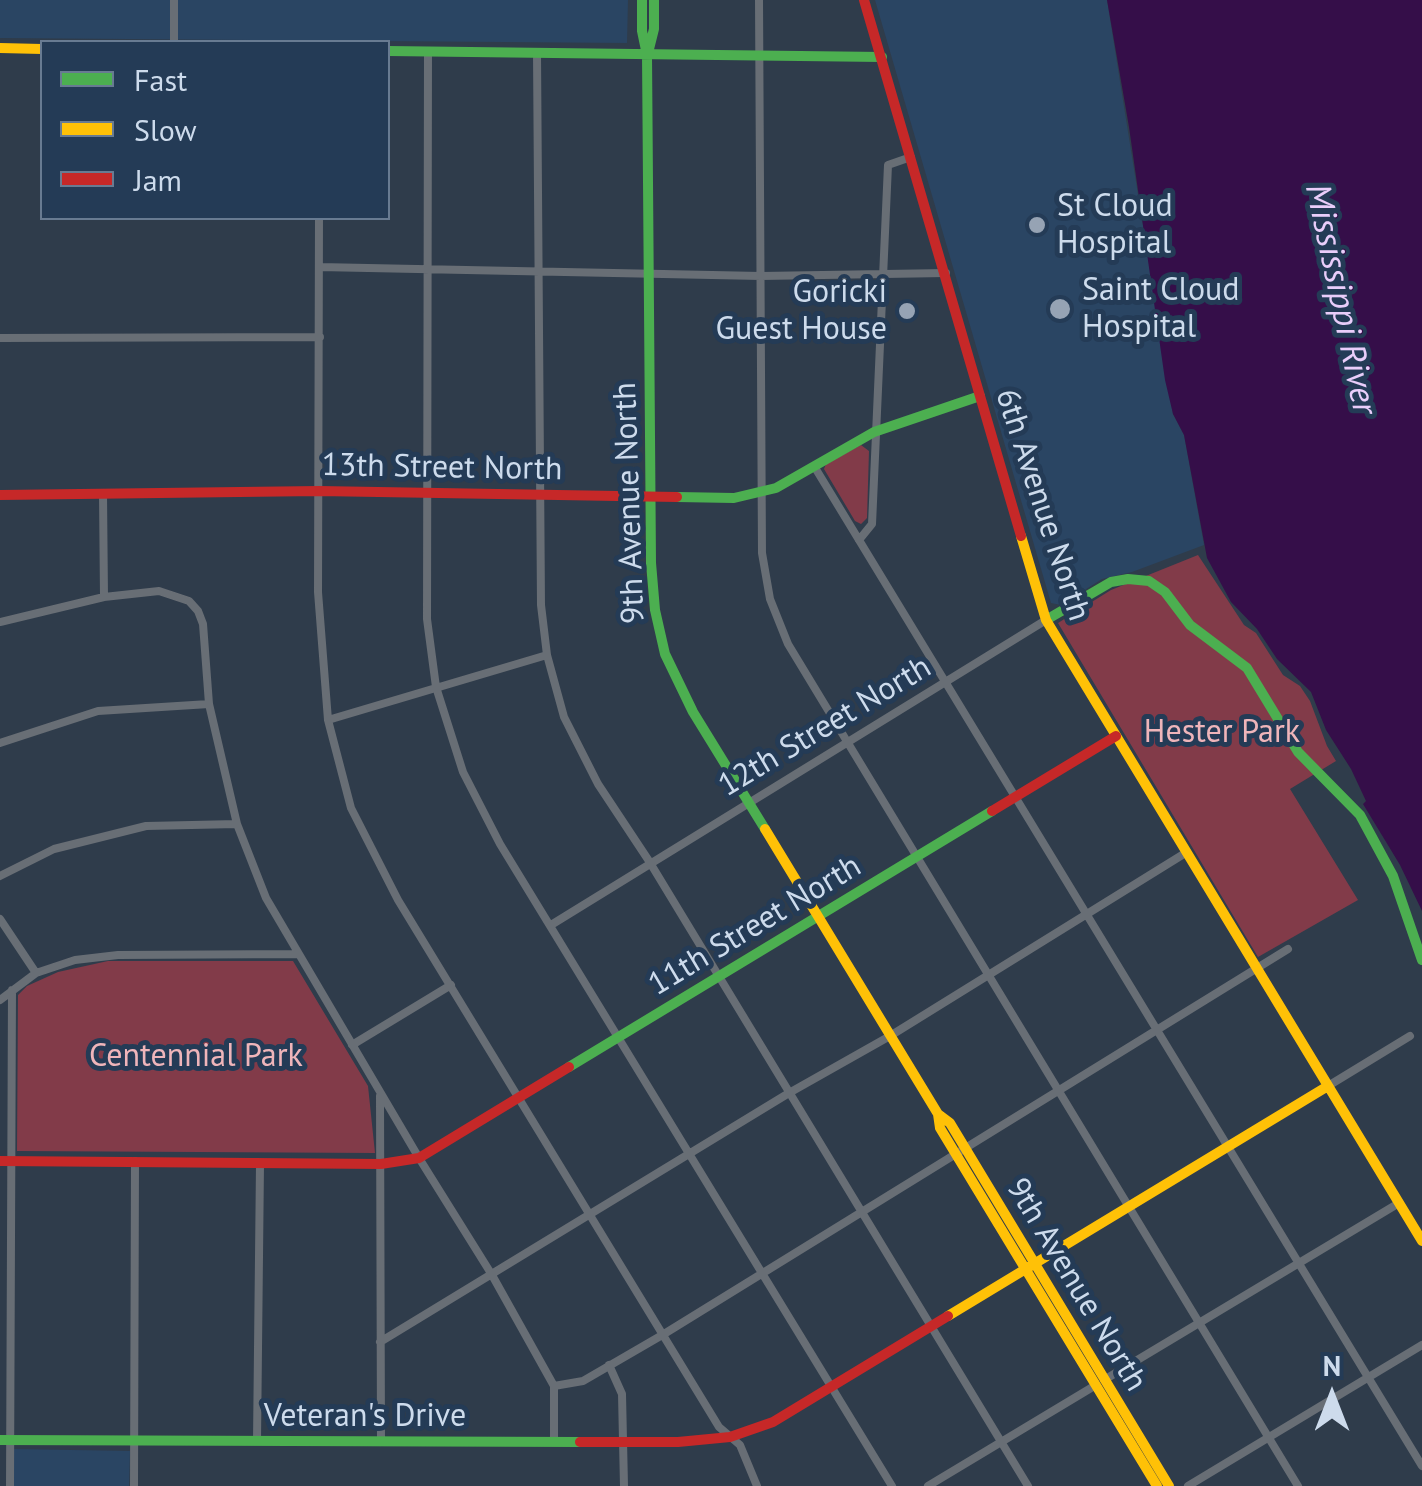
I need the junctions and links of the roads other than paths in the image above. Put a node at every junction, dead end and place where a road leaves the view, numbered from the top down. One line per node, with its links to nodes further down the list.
1 (174, 0): 6 (street)
2 (642, 0): 12 (street, 9th Avenue North)
3 (654, 0): 12 (street, 9th Avenue North)
4 (759, 0): 13 (street)
5 (864, 0): 14 (street, 6th Avenue North)
6 (174, 40)
7 (0, 48): 8 (street)
8 (40, 49)
9 (390, 51): 10 (street)
10 (428, 51): 11 (street); 18 (street)
11 (537, 53): 12 (street); 19 (street)
12 (648, 55): 13 (street); 20 (street, 9th Avenue North)
13 (758, 57): 14 (street); 23 (street)
14 (882, 57): 15 (street, 6th Avenue North)
15 (912, 156): 21 (street); 22 (street, 6th Avenue North)
16 (318, 220): 17 (street)
17 (319, 266): 18 (street); 24 (street)
18 (428, 268): 19 (street); 30 (street)
19 (538, 271): 20 (street); 34 (street)
20 (649, 273): 23 (street); 35 (street, 9th Avenue North)
21 (883, 274): 22 (street); 23 (street); 27 (street)
22 (946, 274): 26 (street, 6th Avenue North)
23 (761, 276): 31 (street)
24 (320, 337): 25 (street); 29 (street)
25 (0, 338)
26 (980, 396): 27 (street, 13th Street North); 38 (street, 6th Avenue North)
27 (874, 432): 28 (street, 13th Street North); 36 (street)
28 (814, 466): 31 (street, 13th Street North); 36 (street)
29 (319, 491): 30 (street, 13th Street North); 32 (street, 13th Street North); 44 (street)
30 (428, 492): 34 (street, 13th Street North); 42 (street)
31 (762, 493): 35 (street, 13th Street North); 46 (street)
32 (103, 494): 33 (street, 13th Street North); 37 (street)
33 (0, 495)
34 (543, 495): 35 (street, 13th Street North); 40 (street)
35 (651, 497): 49 (street, 9th Avenue North)
36 (859, 540): 41 (street)
37 (104, 597): 39 (street); 43 (street)
38 (1046, 620): 41 (street, 12th Street North); 45 (street, 6th Avenue North); 61 (street, 12th Street North)
39 (0, 622)
40 (546, 655): 42 (street); 53 (street)
41 (947, 683): 46 (street, 12th Street North); 48 (street)
42 (436, 687): 44 (street); 58 (street)
43 (209, 704): 47 (street); 50 (street)
44 (328, 720): 66 (street)
45 (1116, 736): 48 (street, 11th Street North); 51 (street, 6th Avenue North)
46 (848, 741): 49 (street, 12th Street North); 52 (street)
47 (0, 743)
48 (1017, 796): 52 (street, 11th Street North); 55 (street)
49 (747, 802): 53 (street, 12th Street North); 56 (street, 9th Avenue North)
50 (238, 824): 54 (street); 60 (street)
51 (1187, 852): 55 (street); 62 (street, 6th Avenue North)
52 (918, 858): 56 (street, 11th Street North); 64 (street)
53 (649, 862): 58 (street, 12th Street North); 65 (street)
54 (0, 876)
55 (1088, 914): 64 (street); 69 (street)
56 (818, 918): 65 (street, 11th Street North); 70 (street, 9th Avenue North)
57 (0, 919): 63 (street)
58 (551, 925): 72 (street)
59 (1288, 950): 62 (street)
60 (298, 954): 63 (street); 73 (street)
61 (1422, 960)
62 (1258, 970): 69 (street); 74 (street, 6th Avenue North)
63 (36, 973): 67 (street)
64 (988, 974): 70 (street); 75 (street)
65 (719, 977): 72 (street, 11th Street North); 77 (street)
66 (451, 986): 73 (street); 78 (street)
67 (12, 990): 68 (street); 83 (street)
68 (0, 1000)
69 (1159, 1030): 75 (street); 79 (street)
70 (890, 1036): 77 (street); 80 (street, 9th Avenue North)
71 (1410, 1036): 74 (street)
72 (619, 1037): 78 (street, 11th Street North); 81 (street)
73 (352, 1045): 76 (street)
74 (1328, 1086): 79 (street, Veteran's Drive); 87 (street, 6th Avenue North)
75 (1058, 1090): 80 (street); 88 (street)
76 (380, 1092): 82 (street); 86 (street)
77 (789, 1093): 81 (street); 89 (street)
78 (520, 1098): 82 (street, 11th Street North); 90 (street)
79 (1229, 1146): 88 (street, Veteran's Drive); 92 (street)
80 (961, 1152): 89 (street); 93 (street, 9th Avenue North)
81 (691, 1154): 90 (street); 94 (street)
82 (419, 1158): 86 (street); 95 (street)
83 (6, 1161): 84 (street); 108 (street)
84 (135, 1161): 85 (street); 109 (street)
85 (260, 1164): 86 (street); 110 (street)
86 (381, 1164): 99 (street)
87 (1399, 1203): 91 (street, 6th Avenue North); 92 (street)
88 (1128, 1206): 93 (street, Veteran's Drive); 96 (street)
89 (861, 1210): 94 (street); 97 (street)
90 (592, 1216): 95 (street); 98 (street)
91 (1422, 1242)
92 (1299, 1263): 96 (street); 102 (street)
93 (1030, 1266): 97 (street, Veteran's Drive); 103 (street, 9th Avenue North)
94 (763, 1273): 98 (street); 104 (street)
95 (492, 1275): 99 (street); 105 (street)
96 (1199, 1323): 103 (street); 107 (street)
97 (930, 1325): 104 (street, Veteran's Drive); 114 (street)
98 (664, 1334): 101 (street); 106 (street)
99 (380, 1342): 111 (street)
100 (1422, 1346): 102 (street)
101 (609, 1365): 105 (street); 113 (street)
102 (1369, 1378): 107 (street); 115 (street)
103 (1100, 1383): 114 (street); 123 (street, 9th Avenue North); 124 (street, 9th Avenue North)
104 (831, 1385): 106 (street, Veteran's Drive); 120 (street)
105 (554, 1386): 112 (street)
106 (730, 1437): 113 (street, Veteran's Drive); 119 (street)
107 (1268, 1438): 125 (street); 126 (street)
108 (5, 1440): 109 (street, Veteran's Drive); 116 (street)
109 (134, 1440): 110 (street, Veteran's Drive); 117 (street)
110 (258, 1441): 111 (street, Veteran's Drive)
111 (381, 1442): 112 (street, Veteran's Drive)
112 (554, 1442): 113 (street, Veteran's Drive)
113 (624, 1442): 118 (street)
114 (1002, 1442): 121 (street); 122 (street)
115 (1422, 1466)
116 (10, 1486)
117 (134, 1486)
118 (624, 1486)
119 (756, 1486)
120 (892, 1486)
121 (928, 1486)
122 (1028, 1486)
123 (1157, 1486)
124 (1169, 1486)
125 (1188, 1486)
126 (1298, 1486)

